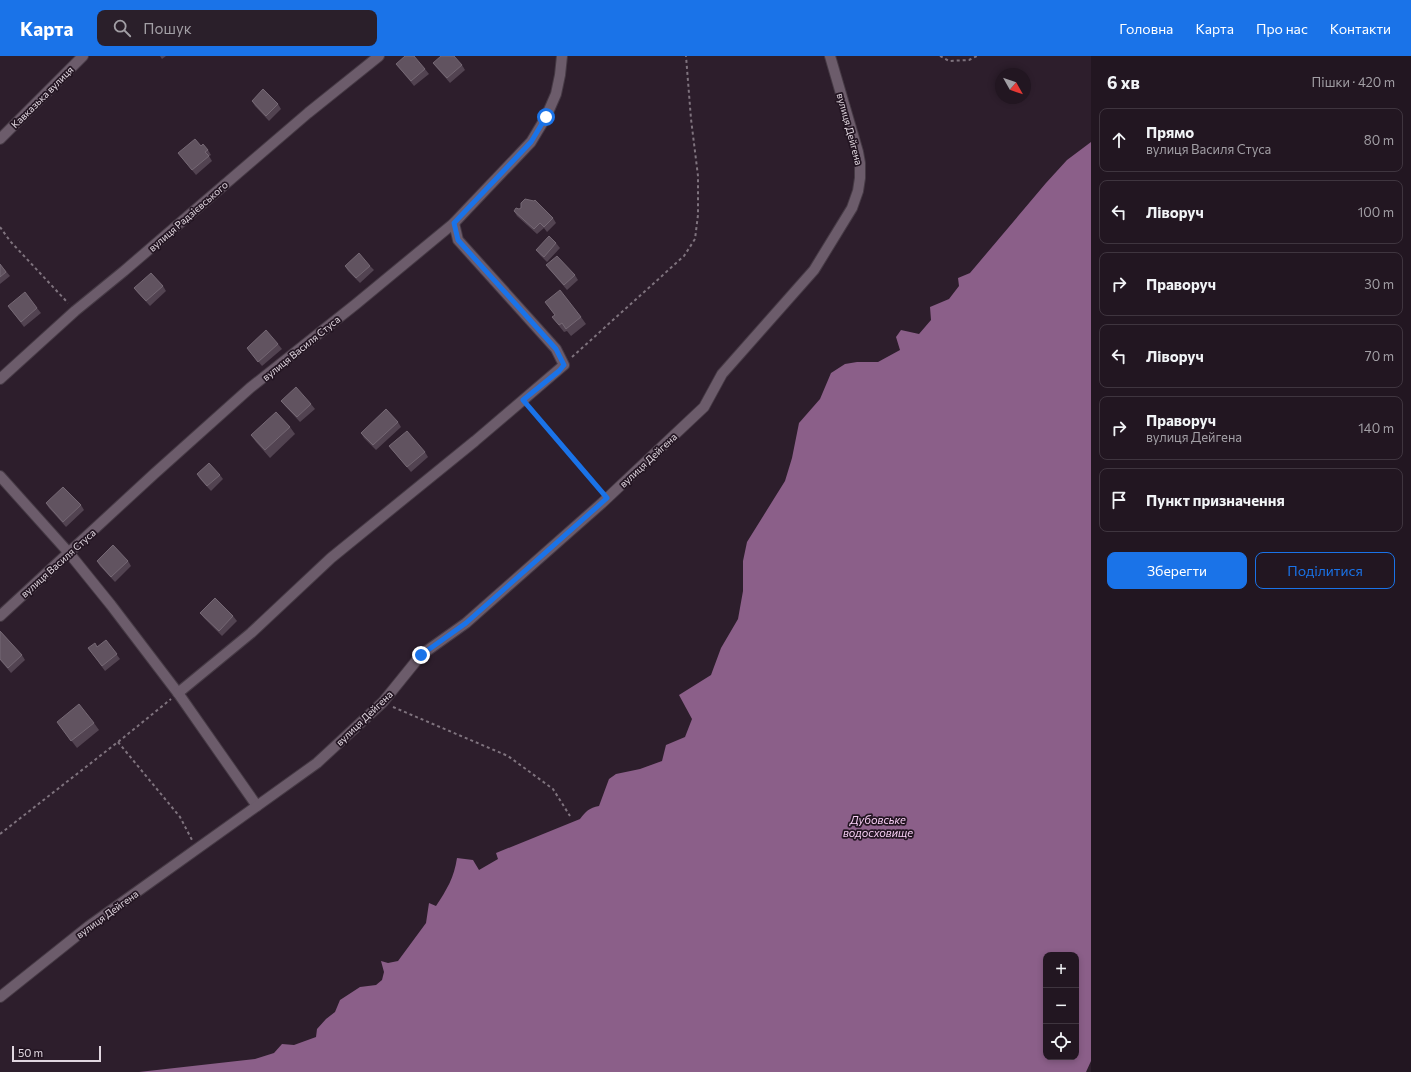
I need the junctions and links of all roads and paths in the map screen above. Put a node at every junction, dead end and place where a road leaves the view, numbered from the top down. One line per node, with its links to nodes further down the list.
1 (83, 56): 8 (street, Кавказька вулиця)
2 (379, 56): 11 (street, вулиця Радзієвського)
3 (562, 56): 9 (street, вулиця Василя Стуса)
4 (686, 56): 12 (path)
5 (830, 56): 16 (street, вулиця Дейгена)
6 (940, 56): 7 (path)
7 (977, 56)
8 (0, 139)
9 (454, 223): 12 (street); 17 (street, вулиця Василя Стуса)
10 (0, 227): 11 (path)
11 (75, 311): 13 (street, вулиця Радзієвського)
12 (564, 365): 14 (street)
13 (0, 379)
14 (523, 400): 16 (path); 19 (street)
15 (0, 476): 17 (street)
16 (607, 498): 20 (street, вулиця Дейгена)
17 (69, 553): 18 (street, вулиця Василя Стуса); 19 (street)
18 (0, 616)
19 (178, 693): 21 (path); 22 (street)
20 (383, 702): 22 (street, вулиця Дейгена); 23 (path)
21 (118, 742): 24 (path); 25 (path)
22 (258, 806): 25 (street, вулиця Дейгена)
23 (570, 816)
24 (0, 834)
25 (196, 850): 26 (street, вулиця Дейгена)
26 (0, 997)

